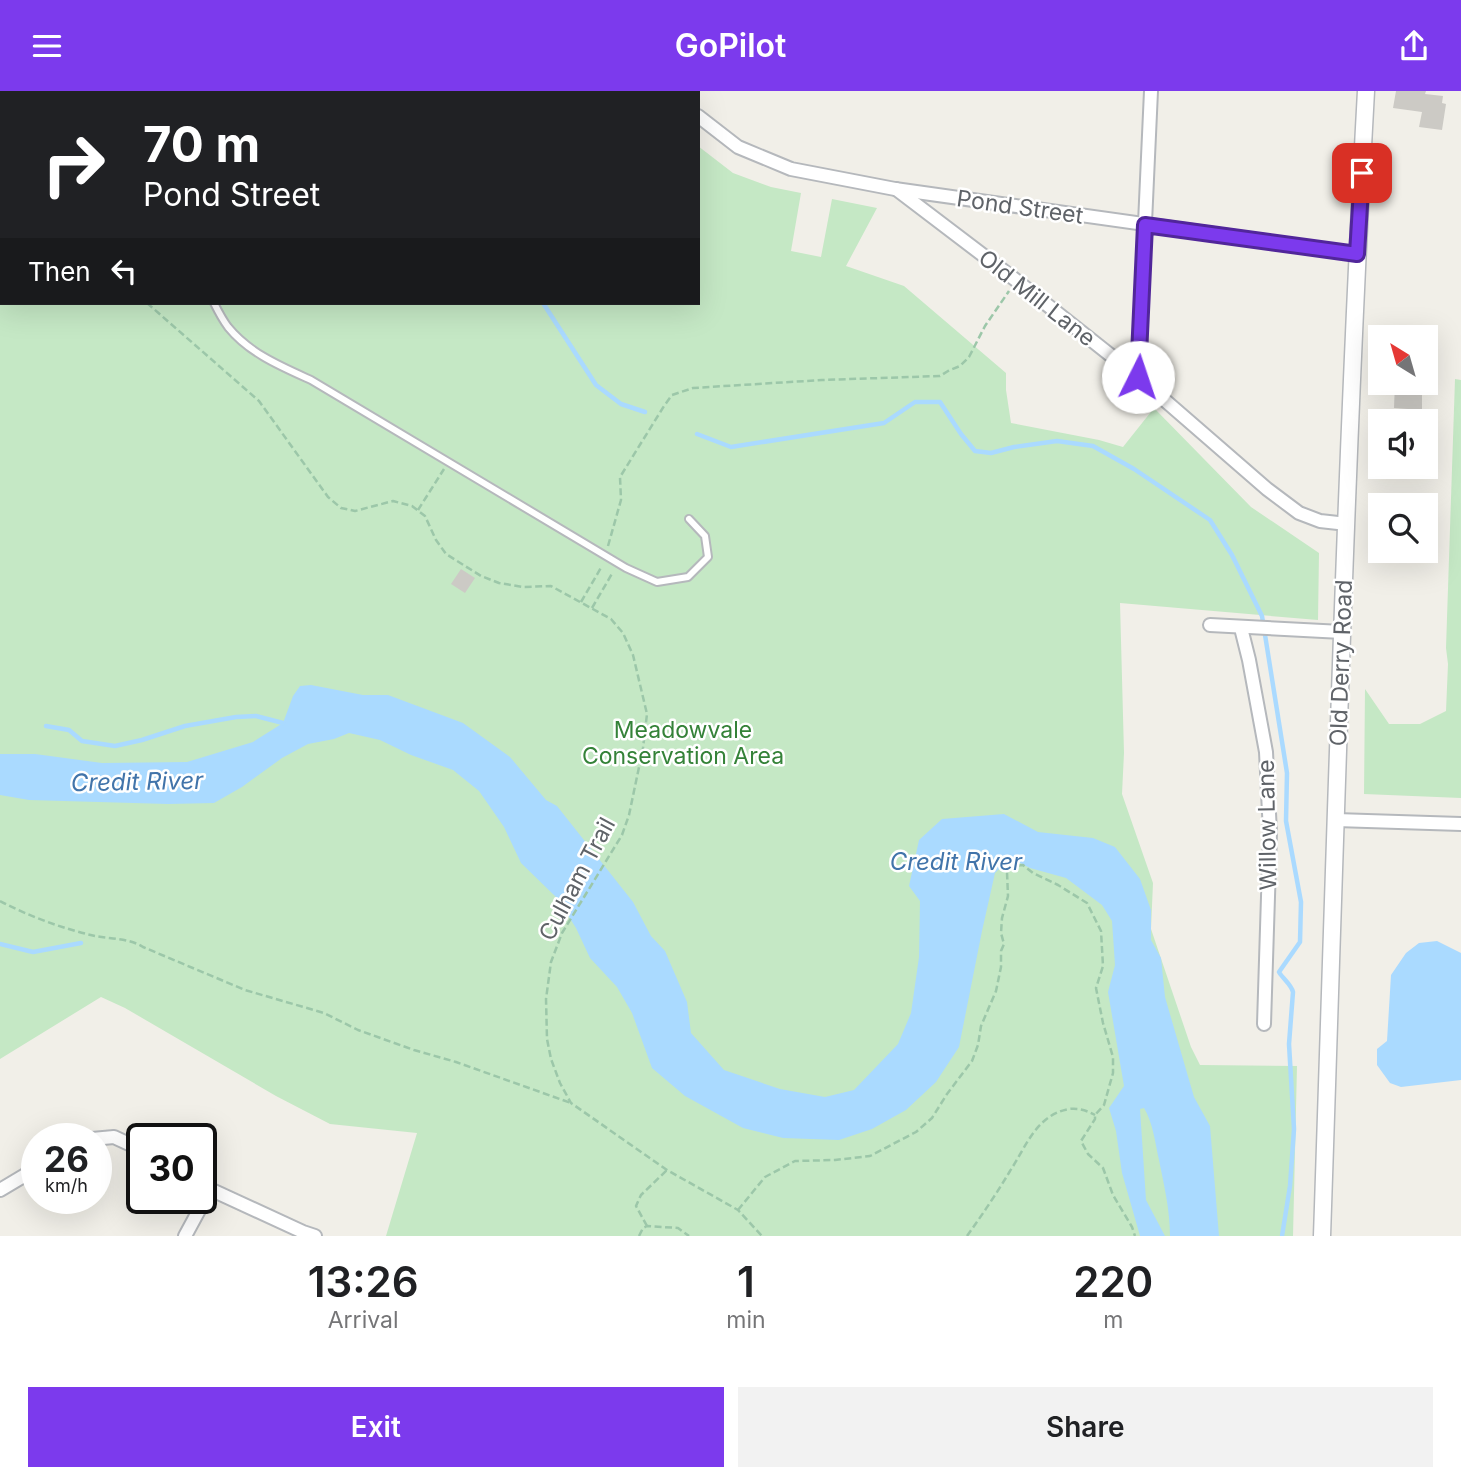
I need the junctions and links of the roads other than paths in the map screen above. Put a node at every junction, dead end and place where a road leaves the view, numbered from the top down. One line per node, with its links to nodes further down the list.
1 (1151, 91): 5 (street)
2 (1366, 91): 6 (street, Old Derry Road)
3 (700, 118): 4 (street, Pond Street)
4 (895, 189): 5 (street, Pond Street); 8 (street, Old Mill Lane)
5 (1145, 225): 6 (street, Pond Street); 8 (street)
6 (1357, 254): 10 (street, Old Derry Road)
7 (215, 305): 9 (lane)
8 (1138, 377): 10 (street, Old Mill Lane)
9 (689, 519)
10 (1347, 524): 13 (street, Old Derry Road)
11 (1210, 625): 12 (street)
12 (1246, 628): 13 (street); 16 (street, Willow Lane)
13 (1342, 632): 14 (street, Old Derry Road)
14 (1336, 820): 15 (street); 23 (street, Old Derry Road)
15 (1461, 824)
16 (1264, 1024)
17 (21, 1178): 18 (street)
18 (0, 1190)
19 (217, 1192): 22 (street)
20 (194, 1214): 21 (street)
21 (185, 1236)
22 (315, 1236)
23 (1322, 1236)

